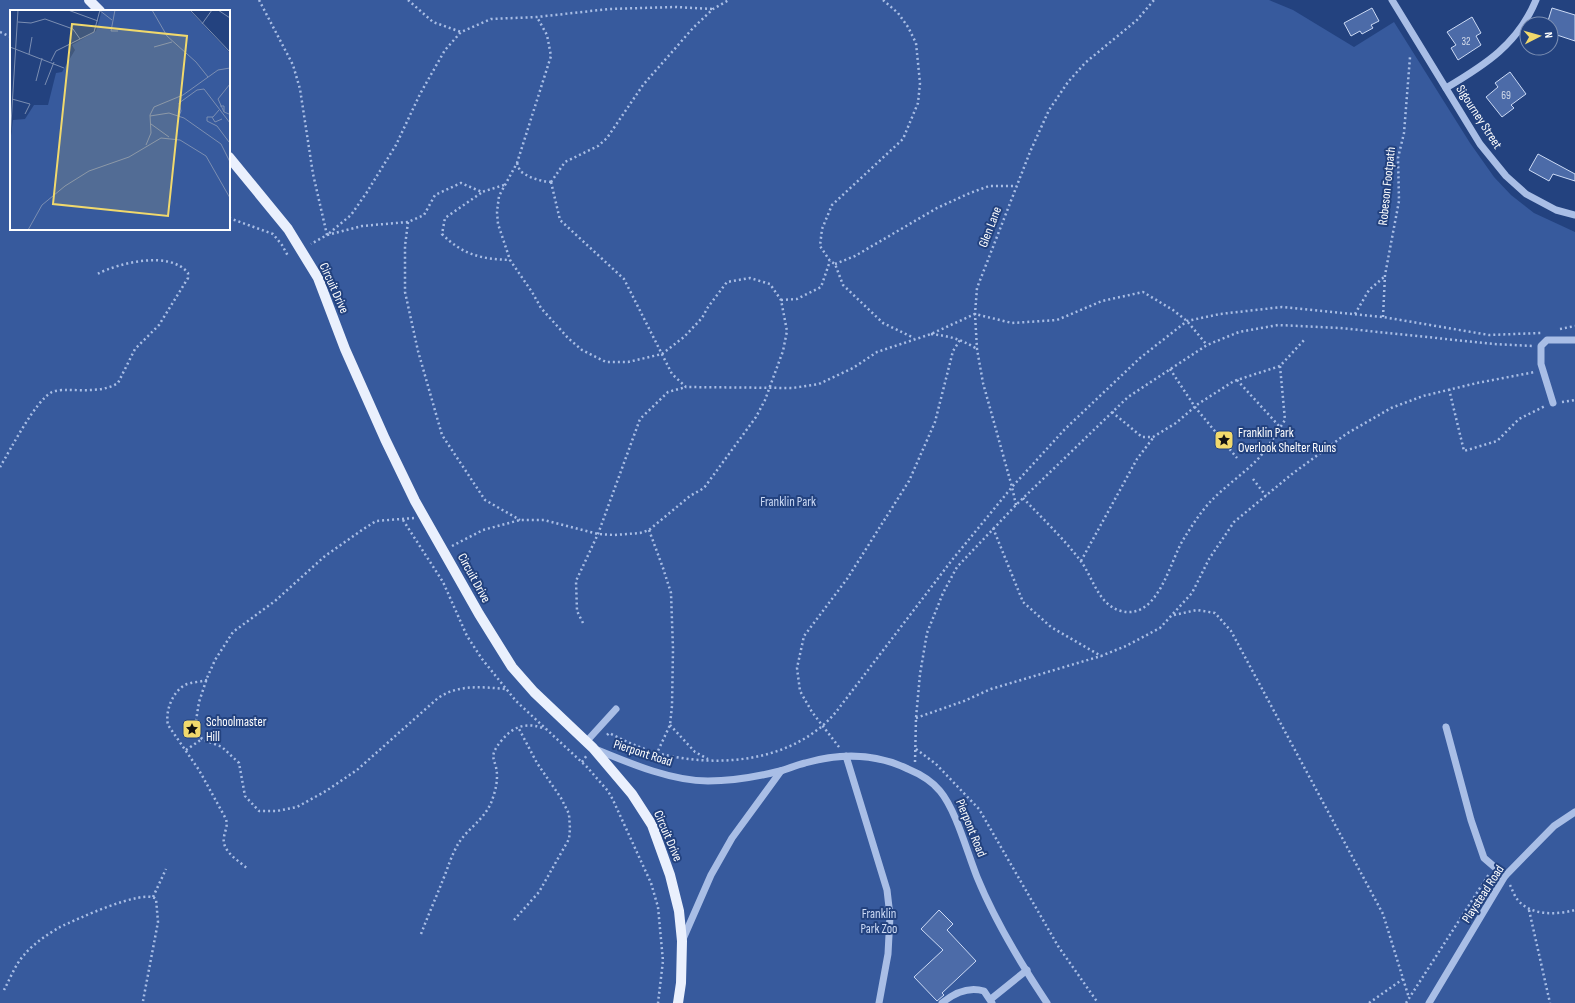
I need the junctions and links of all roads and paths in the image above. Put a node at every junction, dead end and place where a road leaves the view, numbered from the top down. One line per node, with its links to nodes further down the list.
1 (89, 0): 10 (main road)
2 (259, 0): 26 (path)
3 (408, 0): 13 (path)
4 (729, 0): 9 (path)
5 (883, 0): 30 (path)
6 (1154, 0): 21 (path, Glen Lane)
7 (1392, 0): 16 (street, Sigourney Street)
8 (1536, 0): 16 (street)
9 (713, 9): 11 (path); 19 (path)
10 (99, 10)
11 (537, 17): 13 (path); 18 (path)
12 (0, 32): 14 (path)
13 (461, 32): 26 (path)
14 (10, 37)
15 (1410, 57): 33 (path, Robeson Footpath)
16 (1446, 88): 23 (street, Sigourney Street)
17 (230, 158): 75 (main road, Circuit Drive)
18 (517, 163): 19 (path); 20 (path)
19 (551, 182): 50 (path)
20 (504, 185): 22 (path); 29 (path)
21 (1016, 186): 31 (path); 35 (path, Glen Lane)
22 (482, 192): 25 (path); 29 (path)
23 (1575, 215)
24 (230, 218): 28 (path)
25 (408, 222): 26 (path); 71 (path)
26 (327, 235): 27 (path)
27 (311, 244)
28 (288, 256)
29 (510, 260): 50 (path)
30 (830, 261): 31 (path); 34 (path)
31 (835, 264): 43 (path)
32 (97, 274): 65 (path)
33 (1384, 277): 36 (path); 37 (path, Robeson Footpath)
34 (781, 300): 50 (path); 56 (path)
35 (974, 314): 38 (path); 42 (path); 49 (path, Glen Lane)
36 (1355, 314): 37 (path); 38 (path)
37 (1383, 317): 41 (path)
38 (1186, 321): 47 (path); 67 (path)
39 (1575, 326): 40 (path)
40 (1552, 331)
41 (1544, 332)
42 (931, 334): 43 (path); 45 (path)
43 (914, 338): 56 (path)
44 (1305, 339): 51 (path)
45 (960, 340): 49 (path); 85 (path)
46 (1575, 340): 48 (street)
47 (1207, 345): 48 (path); 52 (path)
48 (1541, 346): 53 (street)
49 (977, 349): 67 (path, Glen Lane)
50 (662, 354): 55 (path)
51 (1280, 366): 54 (path); 62 (path)
52 (1170, 369): 60 (path); 61 (path)
53 (1542, 371): 57 (path); 59 (street)
54 (1237, 380): 60 (path); 62 (path)
55 (686, 387): 56 (path); 74 (path)
56 (769, 388): 73 (path)
57 (1449, 389): 59 (path); 68 (path)
58 (1575, 400): 59 (path)
59 (1553, 403)
60 (1194, 407): 63 (path); 64 (path)
61 (1112, 412): 63 (path); 69 (path)
62 (1280, 427): 76 (path)
63 (1153, 437): 76 (path)
64 (1236, 458)
65 (0, 467)
66 (1253, 479): 68 (path)
67 (1012, 487): 70 (path, Glen Lane); 85 (path)
68 (1266, 496): 77 (path)
69 (1023, 498): 70 (path); 76 (path)
70 (1016, 505): 72 (path)
71 (520, 520): 74 (path); 75 (path)
72 (993, 528): 79 (path); 83 (path)
73 (649, 530): 74 (path); 84 (path)
74 (598, 534): 78 (path)
75 (443, 551): 91 (main road, Circuit Drive)
76 (1081, 561)
77 (1174, 615): 79 (path); 112 (path)
78 (583, 623)
79 (1101, 656): 83 (path)
80 (207, 680): 81 (path); 90 (path); 93 (path)
81 (506, 689): 88 (path); 90 (path)
82 (616, 709): 91 (street)
83 (916, 718): 92 (path)
84 (670, 725): 94 (path); 97 (path)
85 (824, 726): 95 (path); 97 (path)
86 (518, 727): 88 (path); 108 (path); 109 (path)
87 (1446, 727): 104 (street)
88 (548, 730): 98 (path)
89 (607, 736): 94 (path)
90 (202, 739): 93 (path)
91 (590, 745): 100 (street, Pierpont Road); 110 (main road, Circuit Drive)
92 (916, 749): 99 (path); 122 (path)
93 (186, 750): 103 (path)
94 (657, 753): 97 (path)
95 (846, 756): 99 (street, Pierpont Road); 100 (street, Pierpont Road); 119 (street)
96 (586, 757): 98 (path)
97 (710, 760)
98 (582, 762): 117 (path)
99 (912, 770): 111 (street, Pierpont Road)
100 (781, 771): 110 (street)
101 (1575, 812): 104 (street, Playstead Road)
102 (166, 869): 105 (path)
103 (248, 869)
104 (1505, 876): 106 (path); 114 (path); 125 (street, Playstead Road)
105 (153, 897): 113 (path); 115 (path)
106 (1529, 910): 107 (path); 126 (path)
107 (1575, 910)
108 (514, 920)
109 (421, 934)
110 (682, 940): 118 (main road, Circuit Drive)
111 (1027, 970): 116 (street); 121 (street, Pierpont Road)
112 (1403, 979): 114 (path); 123 (path)
113 (4, 990)
114 (1409, 998): 124 (path)
115 (143, 1001)
116 (991, 1001): 120 (street)
117 (658, 1003)
118 (678, 1003)
119 (879, 1003)
120 (942, 1003)
121 (1048, 1003)
122 (1098, 1003)
123 (1369, 1003)
124 (1406, 1003)
125 (1429, 1003)
126 (1550, 1003)

